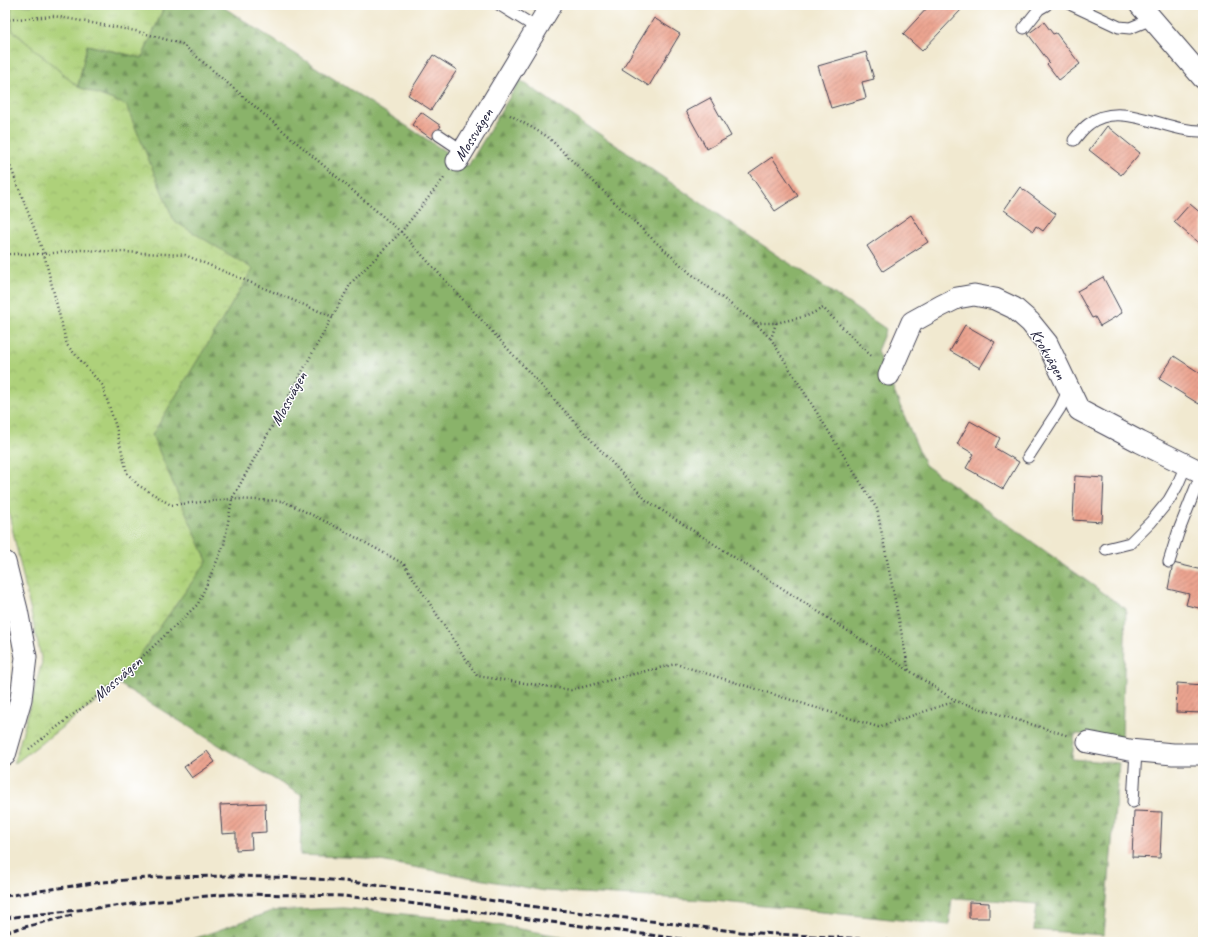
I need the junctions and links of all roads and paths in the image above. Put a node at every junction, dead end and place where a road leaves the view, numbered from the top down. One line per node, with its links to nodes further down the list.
1 (500, 5): 7 (lane)
2 (551, 5): 7 (street, Mossvägen)
3 (1046, 5): 8 (lane)
4 (1072, 5): 5 (lane)
5 (1146, 12): 9 (street)
6 (5, 20): 16 (path)
7 (537, 28): 10 (street, Mossvägen)
8 (1024, 28)
9 (1203, 78)
10 (491, 105): 15 (street, Mossvägen); 20 (path)
11 (1203, 131): 13 (lane)
12 (439, 135): 15 (lane)
13 (1074, 140)
14 (5, 156): 18 (path)
15 (460, 156): 16 (path, Mossvägen)
16 (401, 232): 19 (path, Mossvägen); 31 (path)
17 (5, 254): 18 (path)
18 (44, 254): 19 (path); 27 (path)
19 (333, 317): 27 (path, Mossvägen)
20 (754, 323): 21 (path); 22 (path)
21 (776, 323): 22 (path); 23 (path)
22 (771, 339): 31 (path)
23 (889, 375): 24 (street, Krokvägen)
24 (1069, 389): 25 (lane); 26 (street, Krokvägen)
25 (1028, 457)
26 (1197, 470): 28 (lane); 30 (lane)
27 (232, 499): 32 (path); 34 (path, Mossvägen)
28 (1106, 549)
29 (5, 562): 37 (street)
30 (1169, 562)
31 (909, 671): 32 (path)
32 (956, 701): 33 (path)
33 (1088, 742): 35 (street)
34 (29, 749)
35 (1136, 751): 36 (street); 38 (lane)
36 (1203, 754)
37 (5, 755)
38 (1133, 802)

